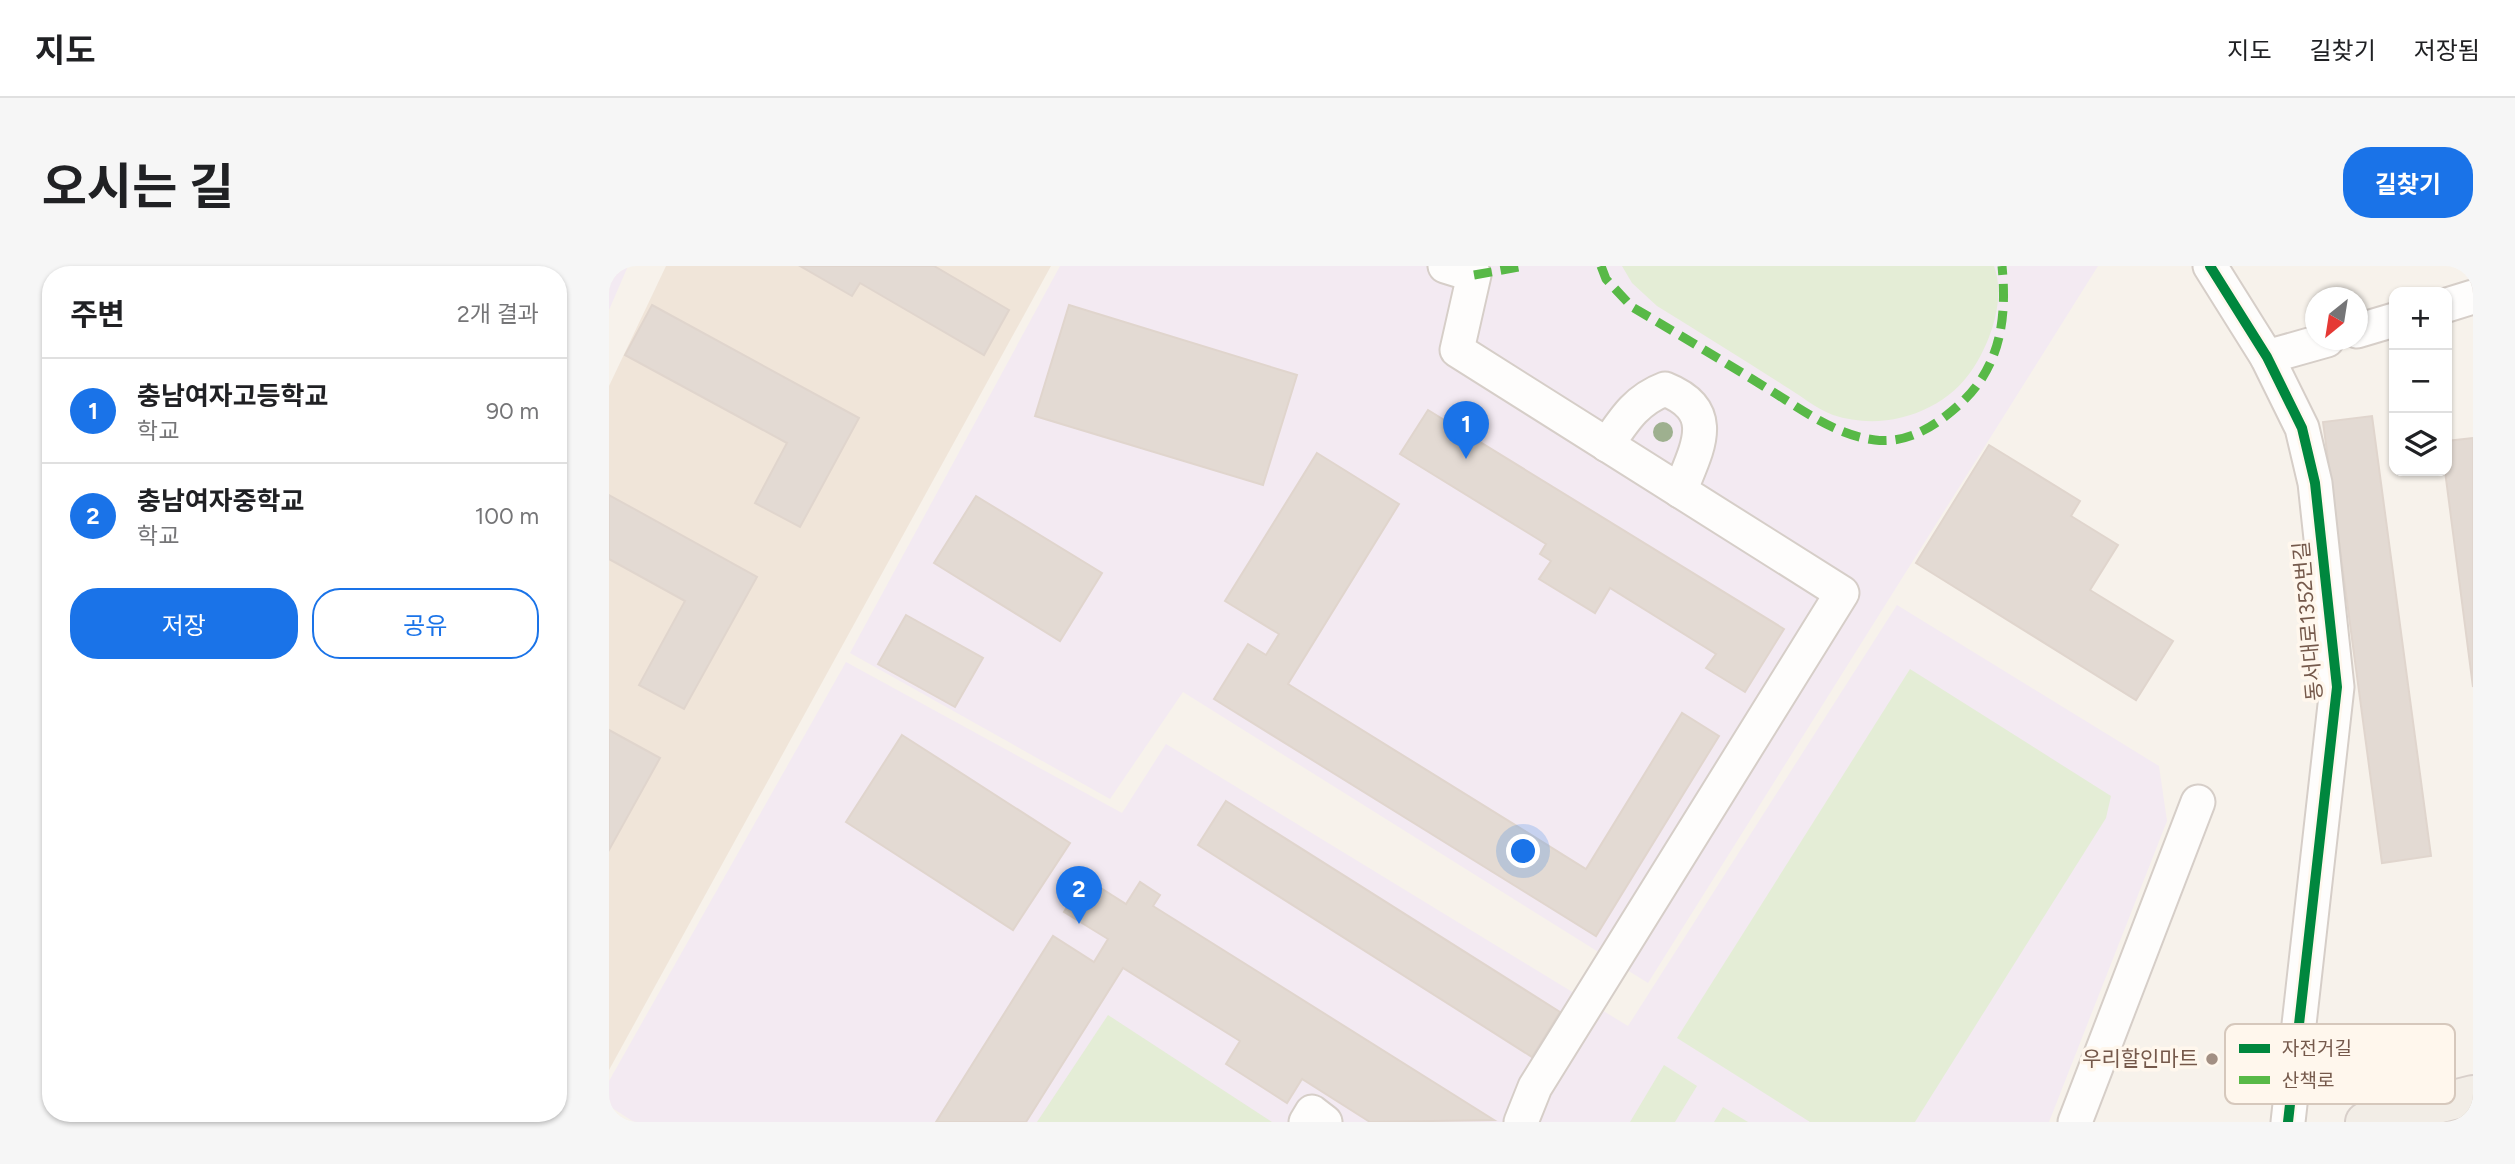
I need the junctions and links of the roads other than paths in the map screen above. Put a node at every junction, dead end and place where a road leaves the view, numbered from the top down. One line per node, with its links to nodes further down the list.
1 (1445, 266): 9 (street)
2 (2210, 266): 8 (street, 동서대로1352번길)
3 (2473, 297): 4 (street)
4 (2452, 303)
5 (2389, 321): 6 (street)
6 (2368, 328)
7 (2305, 346): 8 (street)
8 (2267, 357): 12 (street, 동서대로1352번길)
9 (1607, 445): 10 (street); 10 (street)
10 (1680, 491): 19 (street)
11 (2198, 802): 20 (street)
12 (2299, 1024)
13 (2473, 1095): 14 (main road)
14 (2455, 1100)
15 (2290, 1104): 21 (street, 동서대로1352번길)
16 (2437, 1104): 22 (main road)
17 (1306, 1122): 18 (street)
18 (1325, 1122)
19 (1521, 1122)
20 (2075, 1122)
21 (2288, 1122)
22 (2365, 1122)

